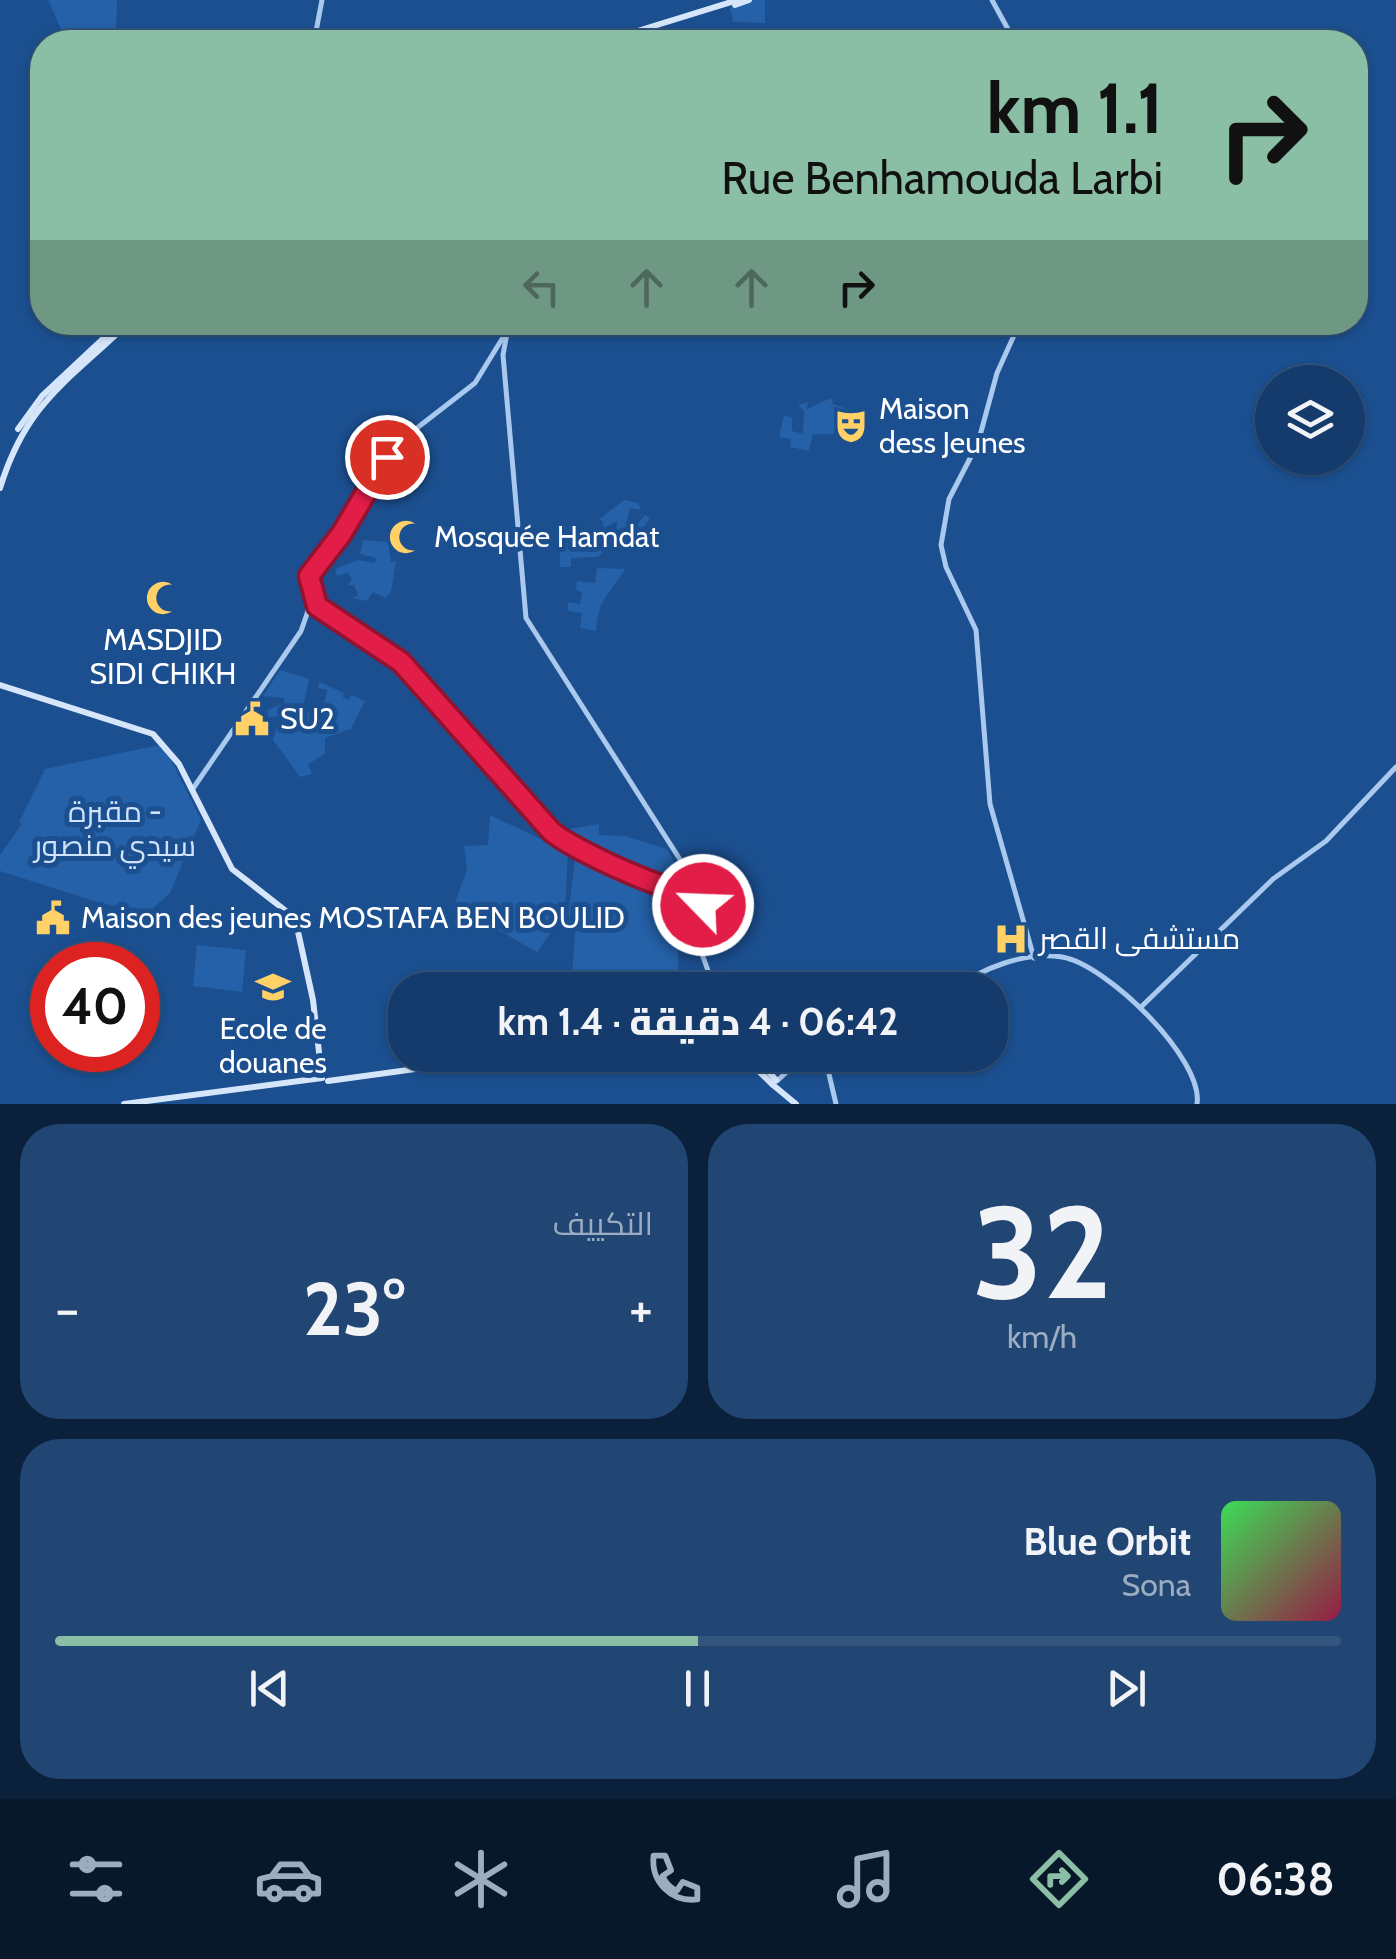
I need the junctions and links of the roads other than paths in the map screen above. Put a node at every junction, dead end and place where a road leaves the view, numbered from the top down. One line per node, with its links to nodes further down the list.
1 (322, 0): 5 (street)
2 (738, 0): 6 (main road)
3 (749, 0): 7 (main road)
4 (992, 0): 8 (street)
5 (316, 30)
6 (641, 30)
7 (653, 30)
8 (1008, 30)
9 (108, 335): 13 (main road)
10 (116, 335): 14 (main road)
11 (1014, 335): 24 (street)
12 (504, 336): 15 (street); 23 (street)
13 (0, 478)
14 (0, 488)
15 (309, 586): 16 (street); 17 (street)
16 (309, 602): 17 (street); 18 (street)
17 (317, 606): 22 (street)
18 (308, 610): 21 (street); 22 (street)
19 (0, 685): 21 (main road)
20 (1396, 767): 27 (street)
21 (192, 790): 33 (main road)
22 (574, 850): 23 (street)
23 (702, 894): 25 (street)
24 (1034, 958): 26 (street); 27 (street)
25 (709, 972)
26 (981, 972)
27 (1142, 1006): 39 (street)
28 (388, 1071): 33 (main road)
29 (762, 1072): 34 (main road)
30 (767, 1072): 34 (main road)
31 (787, 1072): 34 (street)
32 (828, 1072): 38 (street)
33 (325, 1079): 36 (main road); 37 (main road)
34 (775, 1083): 35 (main road)
35 (792, 1101)
36 (124, 1104)
37 (152, 1104)
38 (836, 1104)
39 (1196, 1104)

